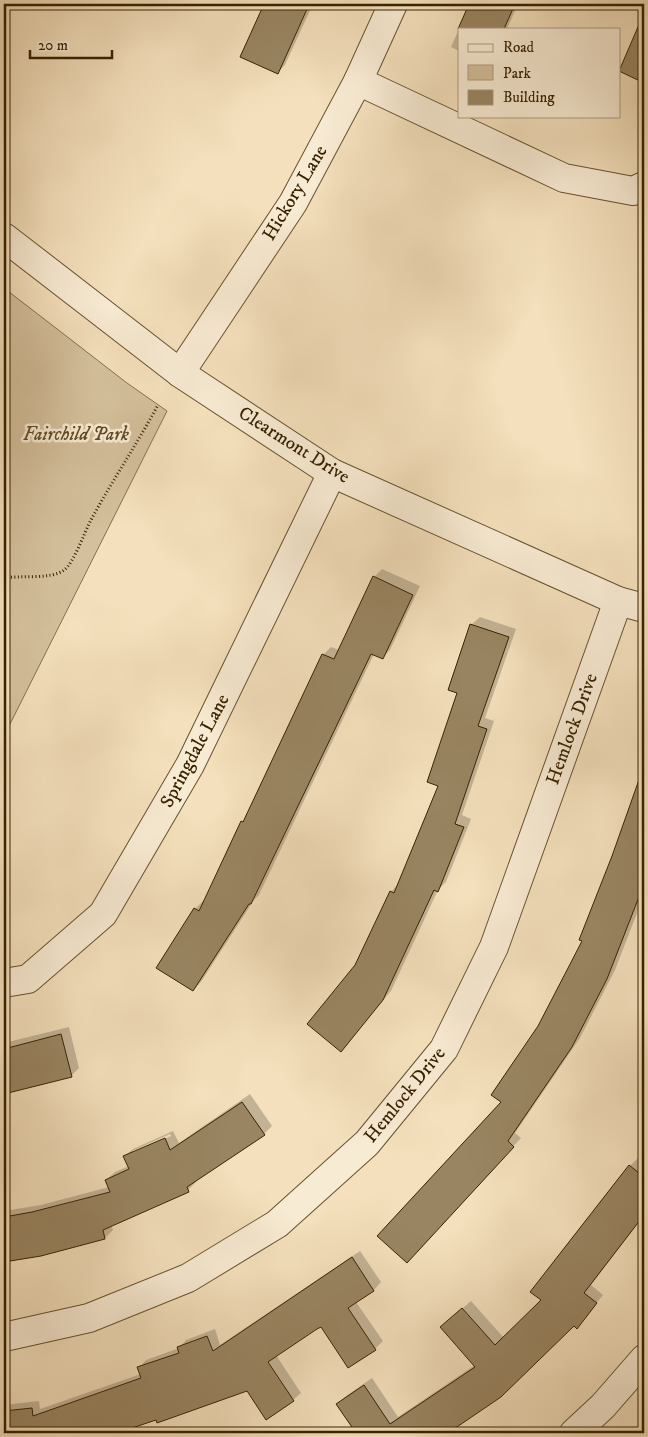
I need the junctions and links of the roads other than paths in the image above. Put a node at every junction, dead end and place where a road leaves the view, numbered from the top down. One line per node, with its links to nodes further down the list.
1 (393, 4): 2 (street, Hickory Lane)
2 (358, 81): 3 (street); 5 (street, Hickory Lane)
3 (644, 186)
4 (4, 237): 5 (street, Clearmont Drive)
5 (180, 373): 6 (street, Clearmont Drive)
6 (332, 473): 7 (street, Clearmont Drive); 9 (street, Springdale Lane)
7 (618, 601): 8 (street, Clearmont Drive); 10 (street, Hemlock Drive)
8 (644, 608)
9 (4, 983)
10 (4, 1337)
11 (644, 1359): 12 (street)
12 (574, 1433)

